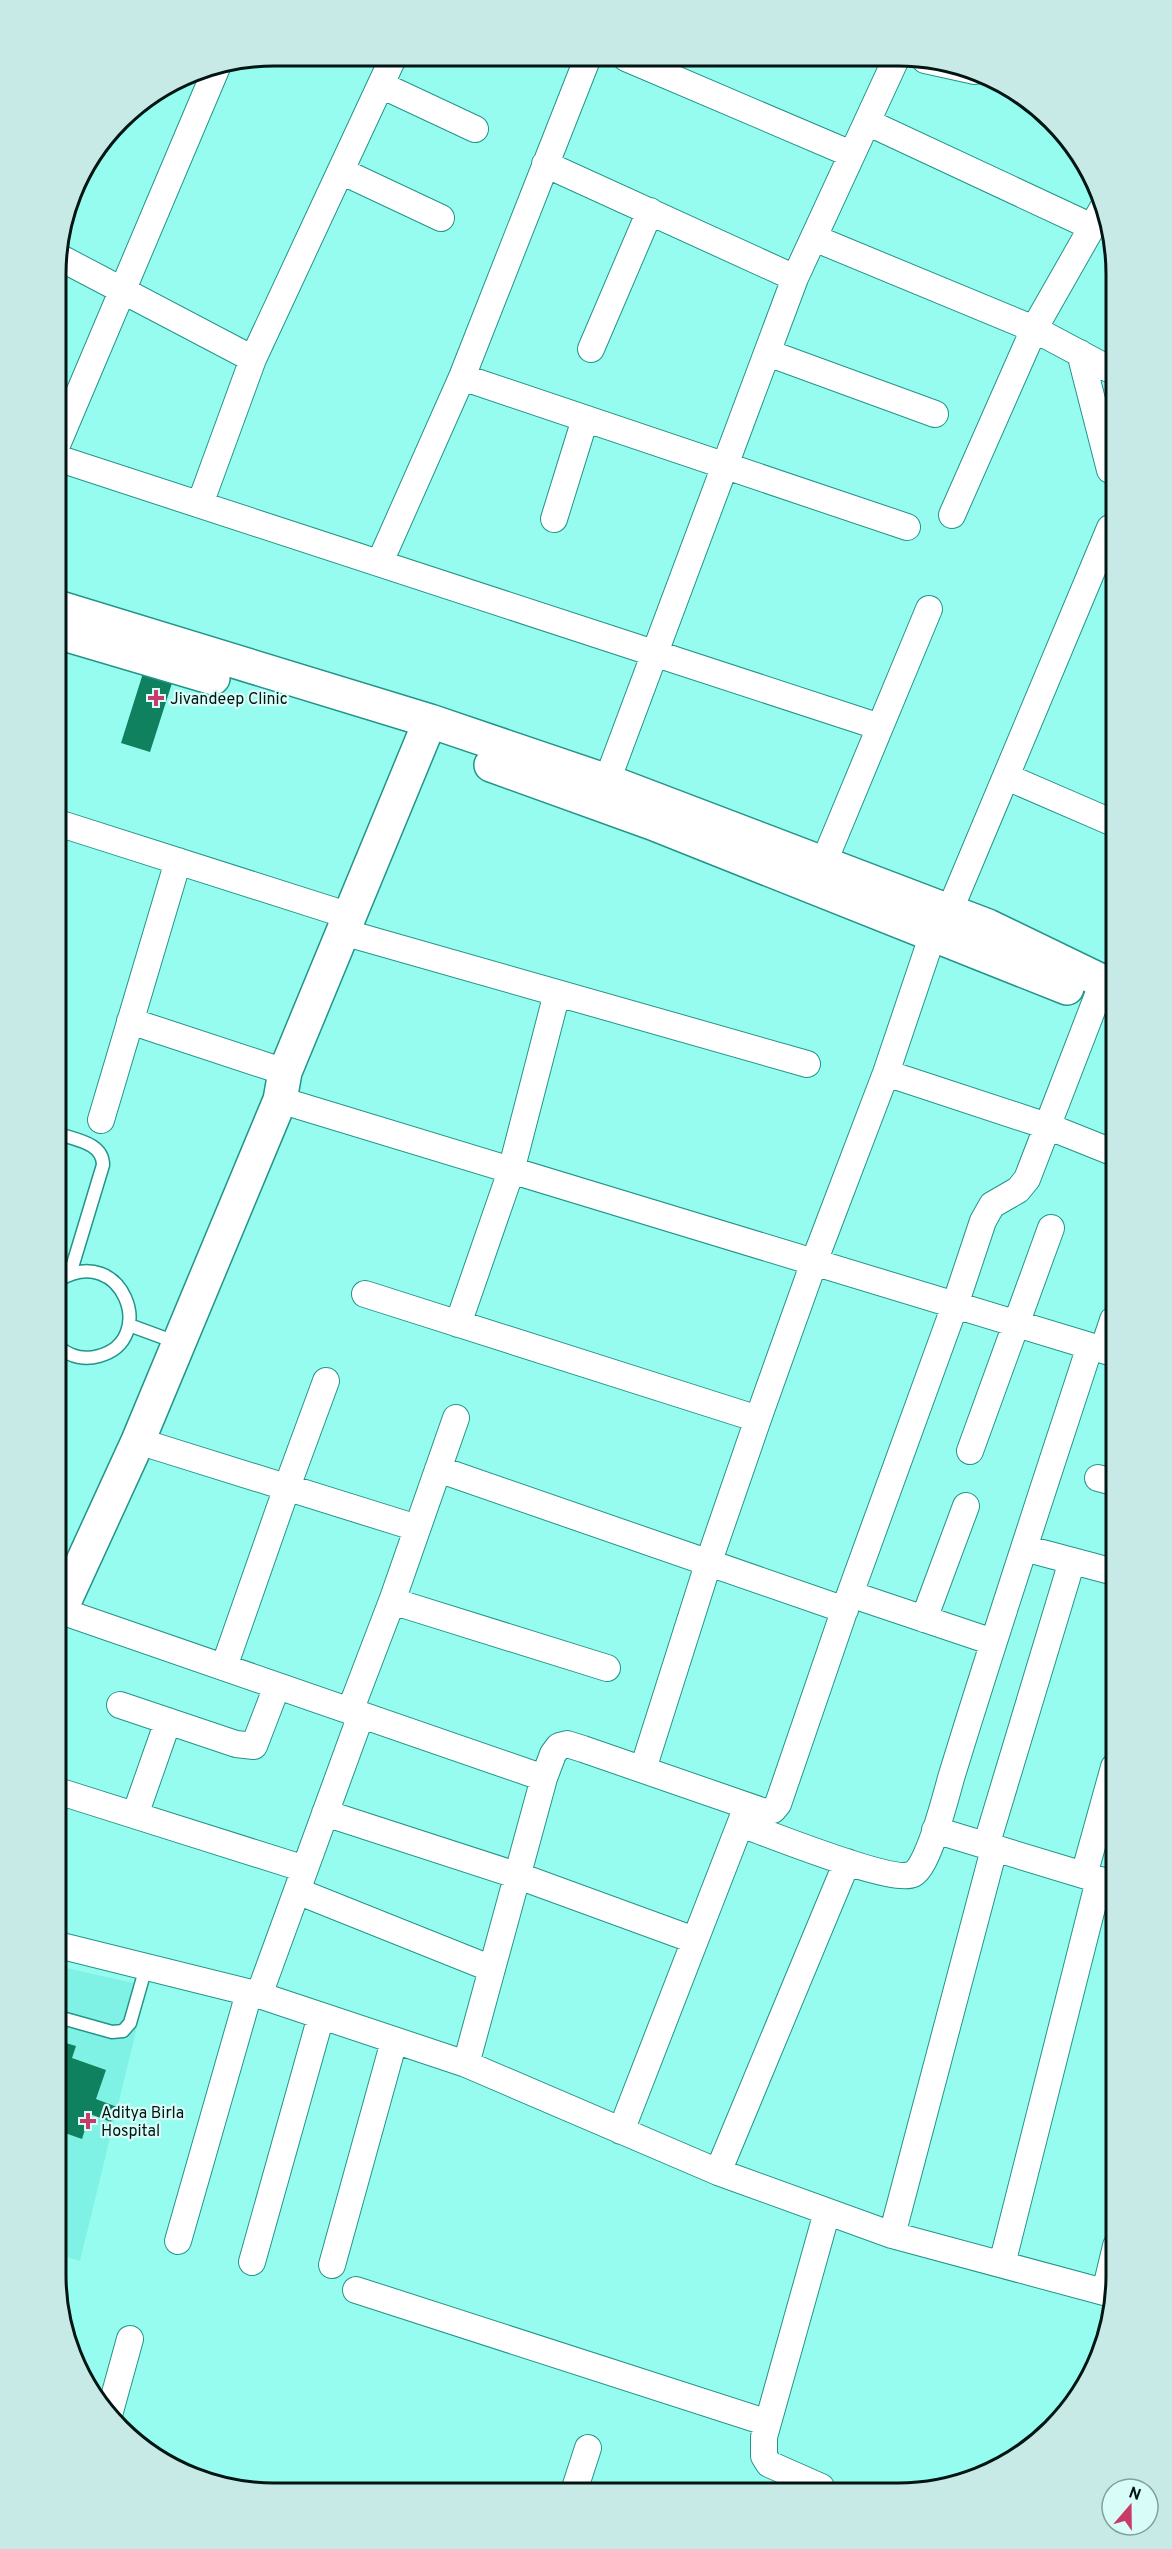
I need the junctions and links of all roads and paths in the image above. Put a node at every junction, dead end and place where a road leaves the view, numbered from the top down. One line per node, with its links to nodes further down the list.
1 (390, 66): 6 (street)
2 (584, 66): 10 (street)
3 (645, 66): 9 (street)
4 (893, 66): 7 (street)
5 (214, 75): 18 (street)
6 (381, 85): 8 (street); 11 (street)
7 (867, 122): 9 (street); 13 (street)
8 (475, 129)
9 (851, 154): 15 (street)
10 (545, 164): 12 (street); 25 (street)
11 (341, 171): 14 (street); 23 (street)
12 (650, 211): 17 (street); 20 (street)
13 (1098, 216): 19 (street)
14 (441, 218)
15 (814, 238): 17 (street); 19 (street)
16 (66, 261): 18 (street)
17 (795, 278): 21 (street)
18 (122, 290): 23 (street); 28 (street)
19 (1034, 329): 22 (street); 33 (street)
20 (591, 349)
21 (768, 353): 26 (street); 31 (street)
22 (1080, 353): 24 (street); 29 (street)
23 (253, 359): 32 (street)
24 (1106, 367)
25 (462, 376): 27 (street); 37 (street)
26 (934, 414)
27 (585, 419): 31 (street); 34 (street)
28 (66, 424)
29 (1106, 454)
30 (66, 461): 32 (street)
31 (726, 466): 35 (street); 40 (street)
32 (200, 504): 37 (street)
33 (952, 515)
34 (554, 519)
35 (907, 527)
36 (1106, 545): 43 (street)
37 (380, 562): 40 (street)
38 (929, 609): 41 (street)
39 (66, 631): 42 (street)
40 (655, 652): 41 (street); 44 (street)
41 (880, 727): 48 (street)
42 (426, 731): 44 (street); 50 (street)
43 (1007, 777): 45 (street); 49 (street)
44 (603, 792): 48 (street)
45 (1106, 820)
46 (66, 826): 47 (street)
47 (177, 861): 50 (street); 53 (street)
48 (819, 875): 49 (street)
49 (941, 918): 52 (street); 55 (street)
50 (346, 924): 51 (street); 56 (street)
51 (557, 993): 54 (street); 61 (street)
52 (1105, 994): 58 (street)
53 (130, 1021): 56 (street); 57 (street)
54 (807, 1065)
55 (886, 1073): 58 (street); 63 (street)
56 (283, 1086): 61 (street); 71 (street)
57 (101, 1120)
58 (1047, 1126): 60 (street); 67 (street)
59 (66, 1136): 64 (lane)
60 (1106, 1150)
61 (511, 1171): 63 (street); 68 (street)
62 (1051, 1228): 69 (street)
63 (814, 1262): 67 (street); 76 (street)
64 (66, 1274)
65 (66, 1277): 70 (lane)
66 (365, 1294): 68 (street)
67 (955, 1305): 69 (street); 89 (street)
68 (458, 1324): 76 (street)
69 (1018, 1324): 72 (street); 78 (street)
70 (129, 1325): 71 (lane); 73 (lane)
71 (178, 1343): 77 (street)
72 (1102, 1350): 83 (street)
73 (66, 1351)
74 (326, 1381): 80 (street)
75 (456, 1418): 79 (street)
76 (758, 1419): 85 (street)
77 (138, 1441): 80 (street); 87 (street)
78 (970, 1451)
79 (438, 1469): 82 (street); 85 (street)
80 (287, 1487): 82 (street); 93 (street)
81 (966, 1506): 91 (street)
82 (417, 1528): 88 (street)
83 (1024, 1548): 84 (street); 92 (street)
84 (1072, 1561): 86 (street); 107 (street)
85 (709, 1562): 89 (street); 99 (street)
86 (1106, 1570)
87 (66, 1599)
88 (392, 1601): 94 (street); 97 (street)
89 (848, 1602): 91 (street); 104 (street)
90 (66, 1612): 93 (street)
91 (924, 1619): 92 (street)
92 (993, 1642): 106 (street)
93 (224, 1667): 95 (street)
94 (607, 1668)
95 (277, 1686): 97 (street); 98 (street)
96 (120, 1705): 98 (street)
97 (356, 1713): 100 (street); 102 (street)
98 (168, 1721): 103 (street)
99 (643, 1769): 100 (street); 104 (street)
100 (544, 1778): 109 (street)
101 (66, 1794): 103 (street)
102 (325, 1814): 109 (street); 110 (street)
103 (135, 1815): 110 (street)
104 (744, 1815): 108 (street); 112 (street)
105 (1106, 1827): 111 (street)
106 (935, 1830): 107 (street); 108 (street)
107 (990, 1848): 111 (street); 124 (street)
108 (847, 1862): 122 (street)
109 (516, 1875): 112 (street); 115 (street)
110 (301, 1880): 115 (street); 116 (street)
111 (1099, 1880): 127 (street)
112 (694, 1940): 121 (street)
113 (66, 1947): 114 (street)
114 (146, 1967): 116 (street); 118 (lane)
115 (492, 1969): 120 (street)
116 (254, 1994): 117 (street); 125 (street)
117 (321, 2016): 119 (street); 126 (street)
118 (66, 2019)
119 (394, 2040): 120 (street); 128 (street)
120 (466, 2064): 121 (street)
121 (621, 2131): 122 (street)
122 (718, 2172): 123 (street)
123 (827, 2212): 124 (street); 133 (street)
124 (892, 2235): 127 (street)
125 (178, 2241)
126 (252, 2262)
127 (1002, 2264): 130 (street)
128 (332, 2265)
129 (356, 2290): 133 (street)
130 (1106, 2292)
131 (130, 2339): 132 (street)
132 (112, 2404)
133 (768, 2423): 136 (street)
134 (588, 2448): 135 (street)
135 (577, 2483)
136 (812, 2483)

